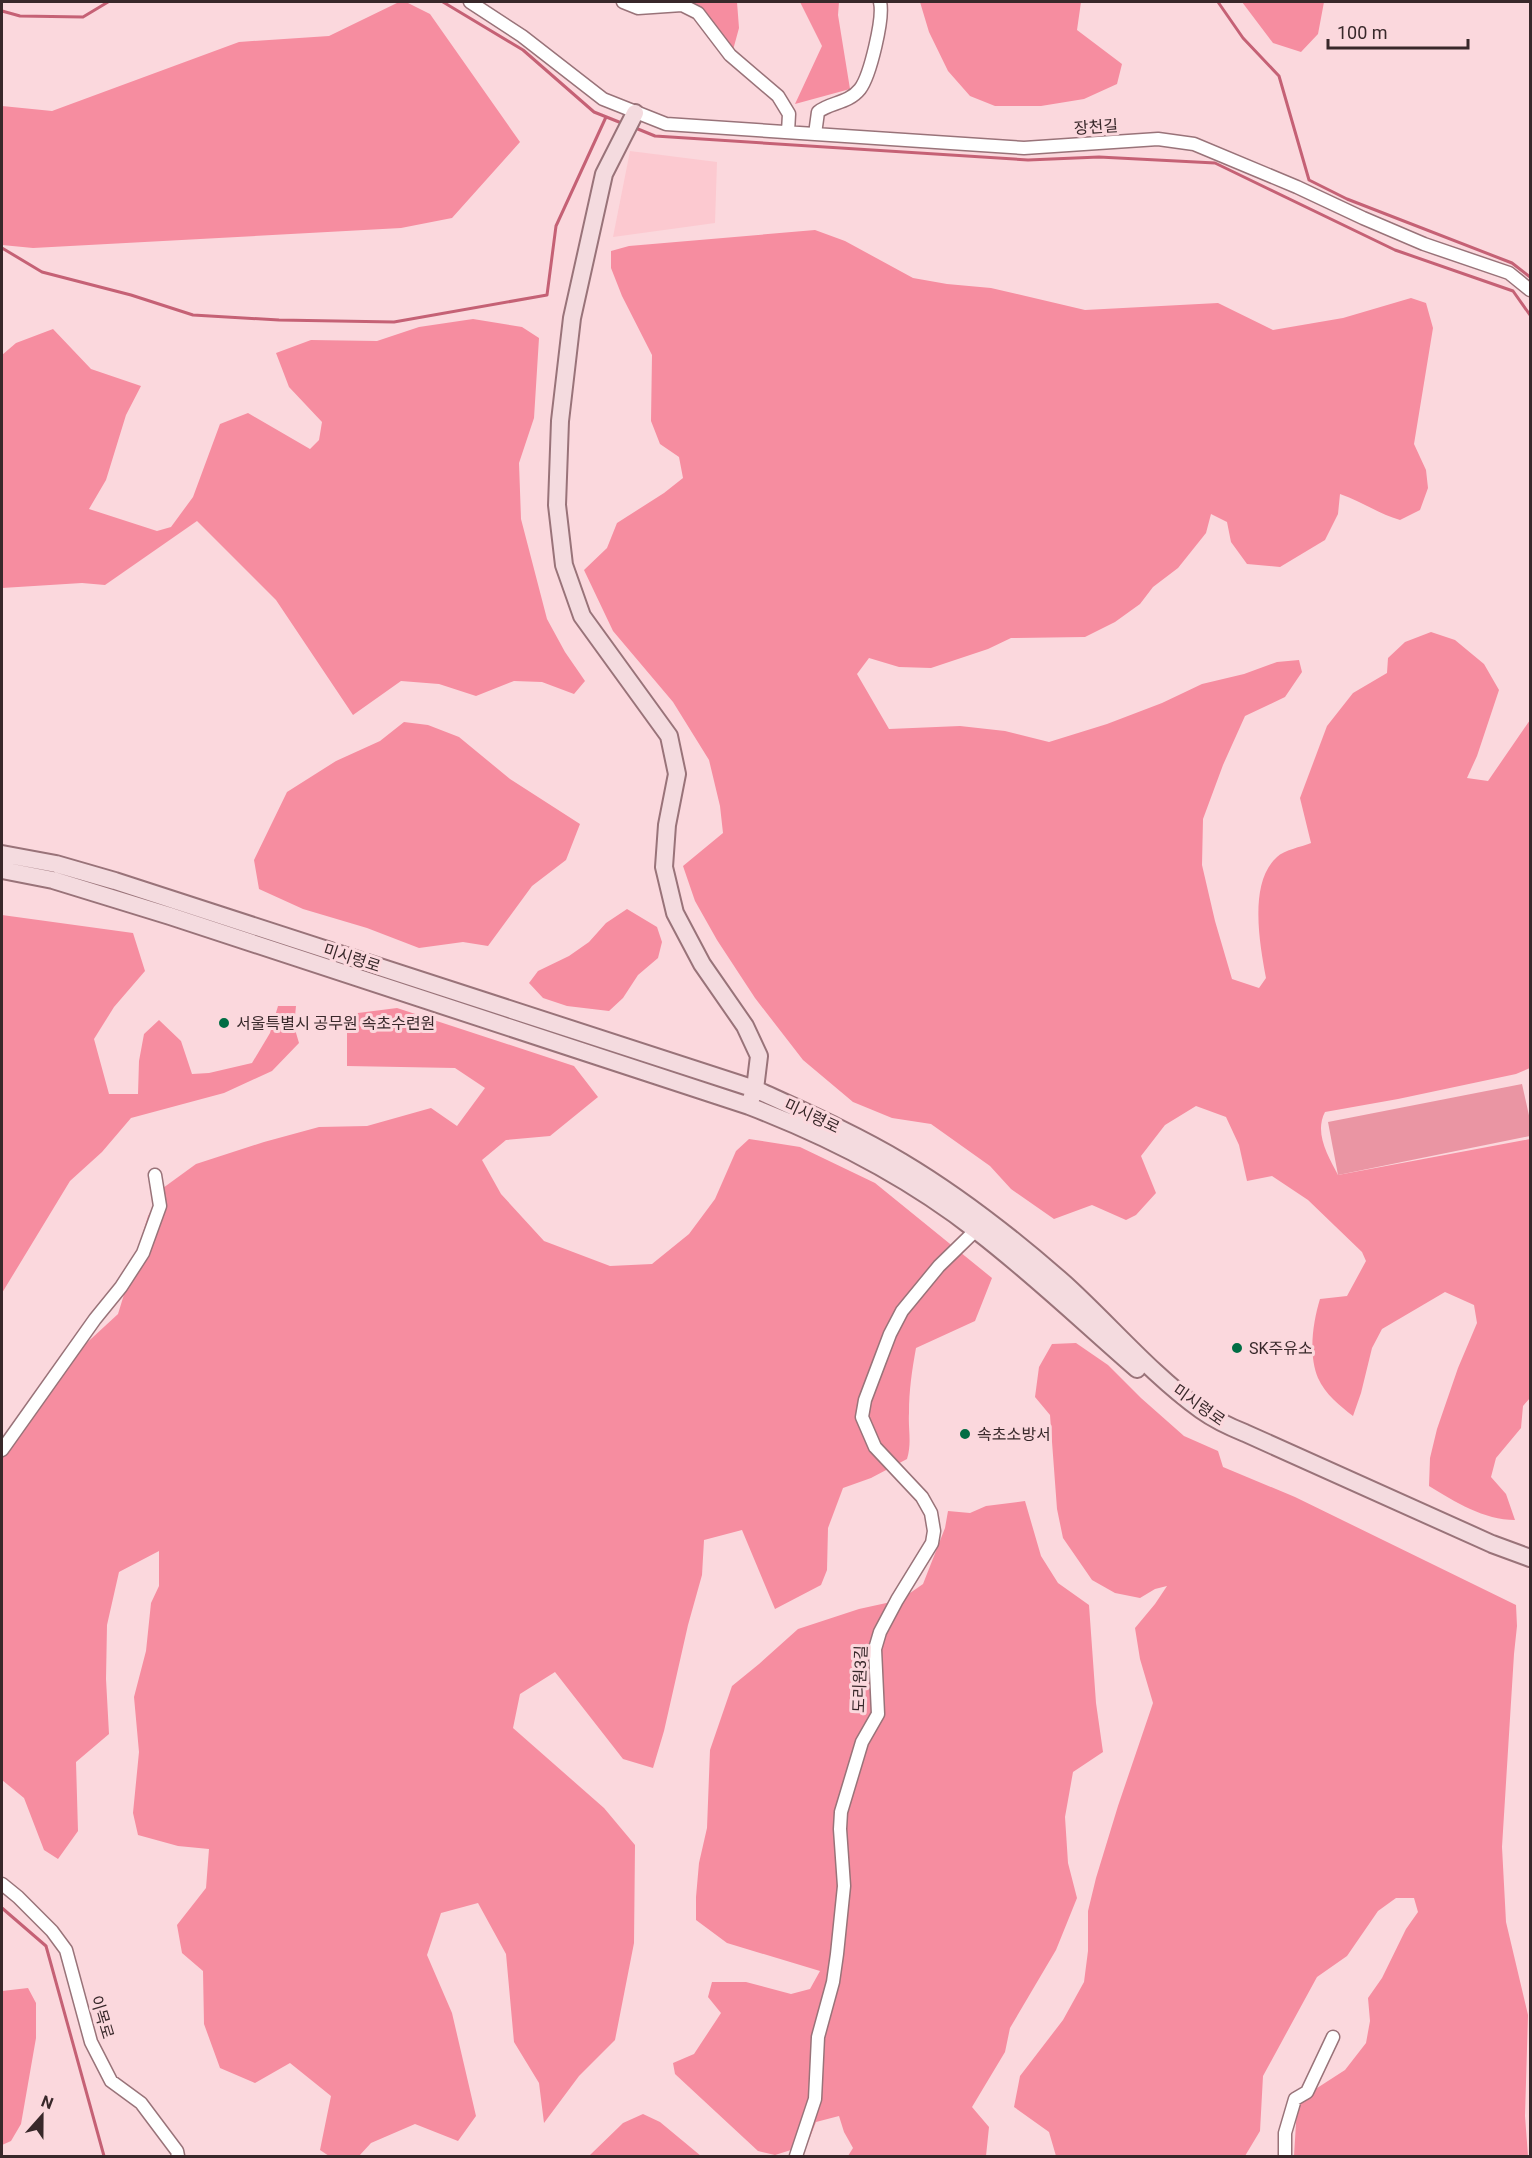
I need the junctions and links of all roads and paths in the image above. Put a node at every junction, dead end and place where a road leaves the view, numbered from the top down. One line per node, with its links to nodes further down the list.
1 (470, 2): 4 (street, 장천길)
2 (623, 2): 5 (street)
3 (880, 2): 6 (street)
4 (633, 115): 5 (street, 장천길); 10 (main road)
5 (788, 132): 6 (street, 장천길)
6 (815, 134): 7 (street, 장천길)
7 (1530, 290)
8 (2, 854): 10 (main road, 미시령로)
9 (2, 870): 11 (main road, 미시령로)
10 (755, 1089): 11 (main road); 15 (main road, 미시령로)
11 (749, 1106): 13 (main road, 미시령로)
12 (155, 1175): 14 (street)
13 (976, 1230): 16 (main road, 미시령로); 20 (street, 도리원3길)
14 (2, 1450)
15 (1530, 1558)
16 (1530, 1568)
17 (2, 1884): 19 (street, 이목로)
18 (1333, 2037): 21 (street)
19 (178, 2157)
20 (796, 2157)
21 (1285, 2157)

